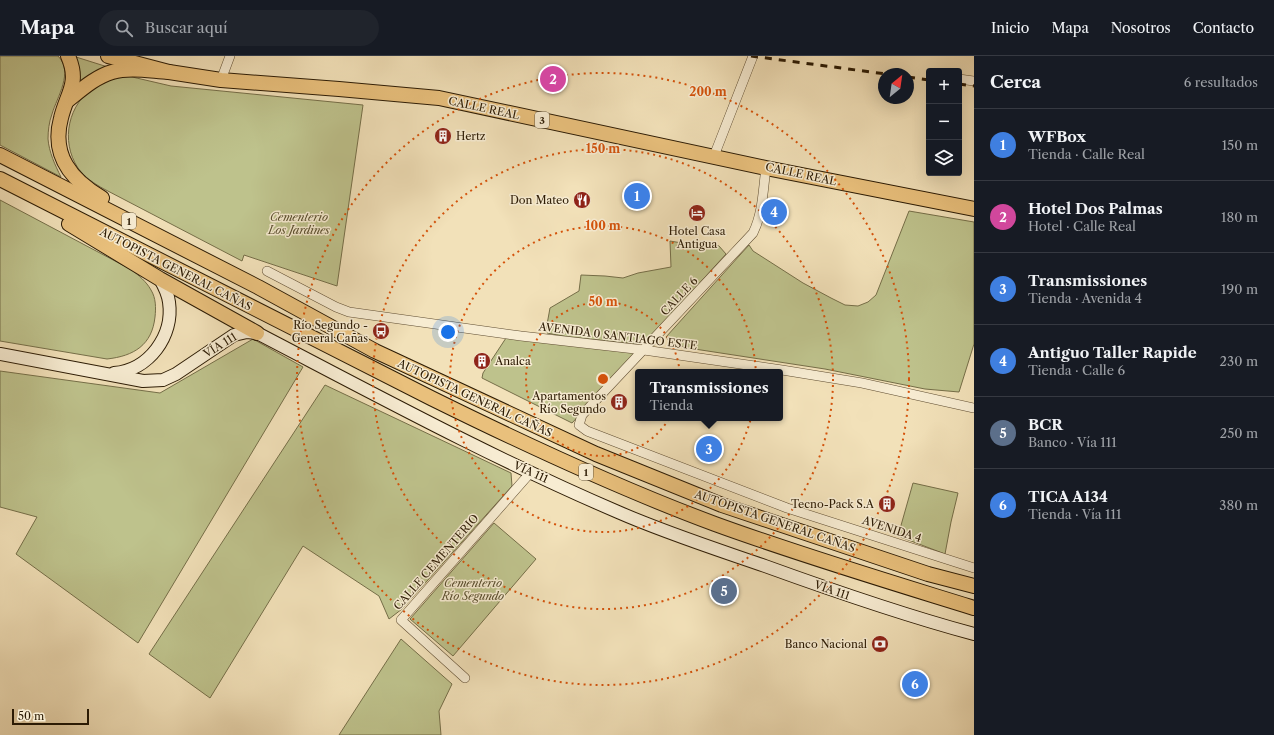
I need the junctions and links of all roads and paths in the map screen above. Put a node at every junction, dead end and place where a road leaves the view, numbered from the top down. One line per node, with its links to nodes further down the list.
1 (68, 56): 9 (main road)
2 (108, 56): 5 (main road, CALLE REAL / 3)
3 (230, 56): 7 (street)
4 (753, 56): 11 (street)
5 (169, 72): 7 (main road, CALLE REAL / 3); 9 (main road)
6 (962, 79): 8 (street)
7 (221, 80): 11 (main road, CALLE REAL / 3)
8 (974, 81)
9 (66, 102): 18 (main road)
10 (0, 155): 18 (main road, AUTOPISTA GENERAL CAÑAS / 1)
11 (714, 156): 12 (main road, CALLE REAL / 3)
12 (766, 168): 15 (main road, CALLE REAL / 3); 20 (street, CALLE 6)
13 (0, 179): 30 (main road, AUTOPISTA GENERAL CAÑAS / 1)
14 (0, 182): 17 (main road)
15 (974, 209)
16 (267, 271): 20 (street, AVENIDA 0 SANTIAGO ESTE)
17 (160, 279): 19 (main road); 24 (main road, VÍA 111)
18 (258, 288): 29 (main road, AUTOPISTA GENERAL CAÑAS / 1)
19 (257, 333): 24 (main road, VÍA 111); 27 (main road, VÍA 111)
20 (644, 350): 22 (street, AVENIDA 0 SANTIAGO ESTE); 26 (street, CALLE 6)
21 (0, 354): 24 (main road, VÍA 111)
22 (773, 369)
23 (783, 370): 25 (street, AVENIDA 0 SANTIAGO ESTE)
24 (106, 373)
25 (974, 408)
26 (579, 425): 28 (street, AVENIDA 4)
27 (531, 472): 31 (main road, VÍA 111); 32 (street, CALLE CEMENTERIO)
28 (974, 568)
29 (974, 586)
30 (974, 608)
31 (974, 634)
32 (465, 678)

